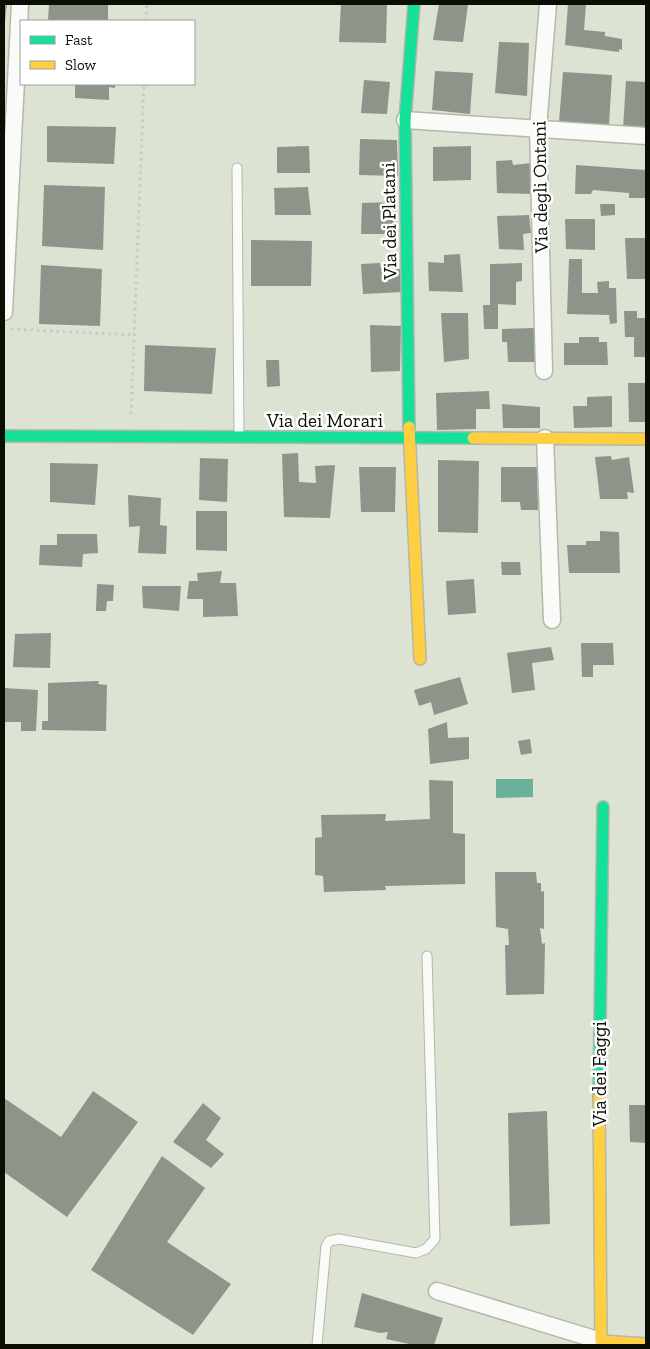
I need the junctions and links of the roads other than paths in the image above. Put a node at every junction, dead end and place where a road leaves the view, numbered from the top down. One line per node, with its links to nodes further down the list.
1 (20, 4): 8 (street)
2 (414, 4): 4 (street, Via dei Platani)
3 (548, 4): 5 (street, Via degli Ontani)
4 (405, 120): 5 (street); 12 (street, Via dei Platani)
5 (538, 128): 6 (street); 9 (street, Via degli Ontani)
6 (646, 136)
7 (237, 168): 11 (lane)
8 (4, 312)
9 (544, 371)
10 (4, 436): 11 (street, Via dei Morari)
11 (239, 437): 12 (street, Via dei Morari)
12 (410, 438): 13 (street, Via dei Morari); 16 (street, Via dei Platani)
13 (545, 438): 14 (street, Via dei Morari); 15 (street)
14 (646, 439)
15 (552, 620)
16 (420, 659)
17 (603, 807): 20 (street, Via dei Faggi)
18 (427, 956): 22 (lane)
19 (437, 1291): 20 (street)
20 (601, 1341): 21 (street)
21 (646, 1344)
22 (317, 1345)

